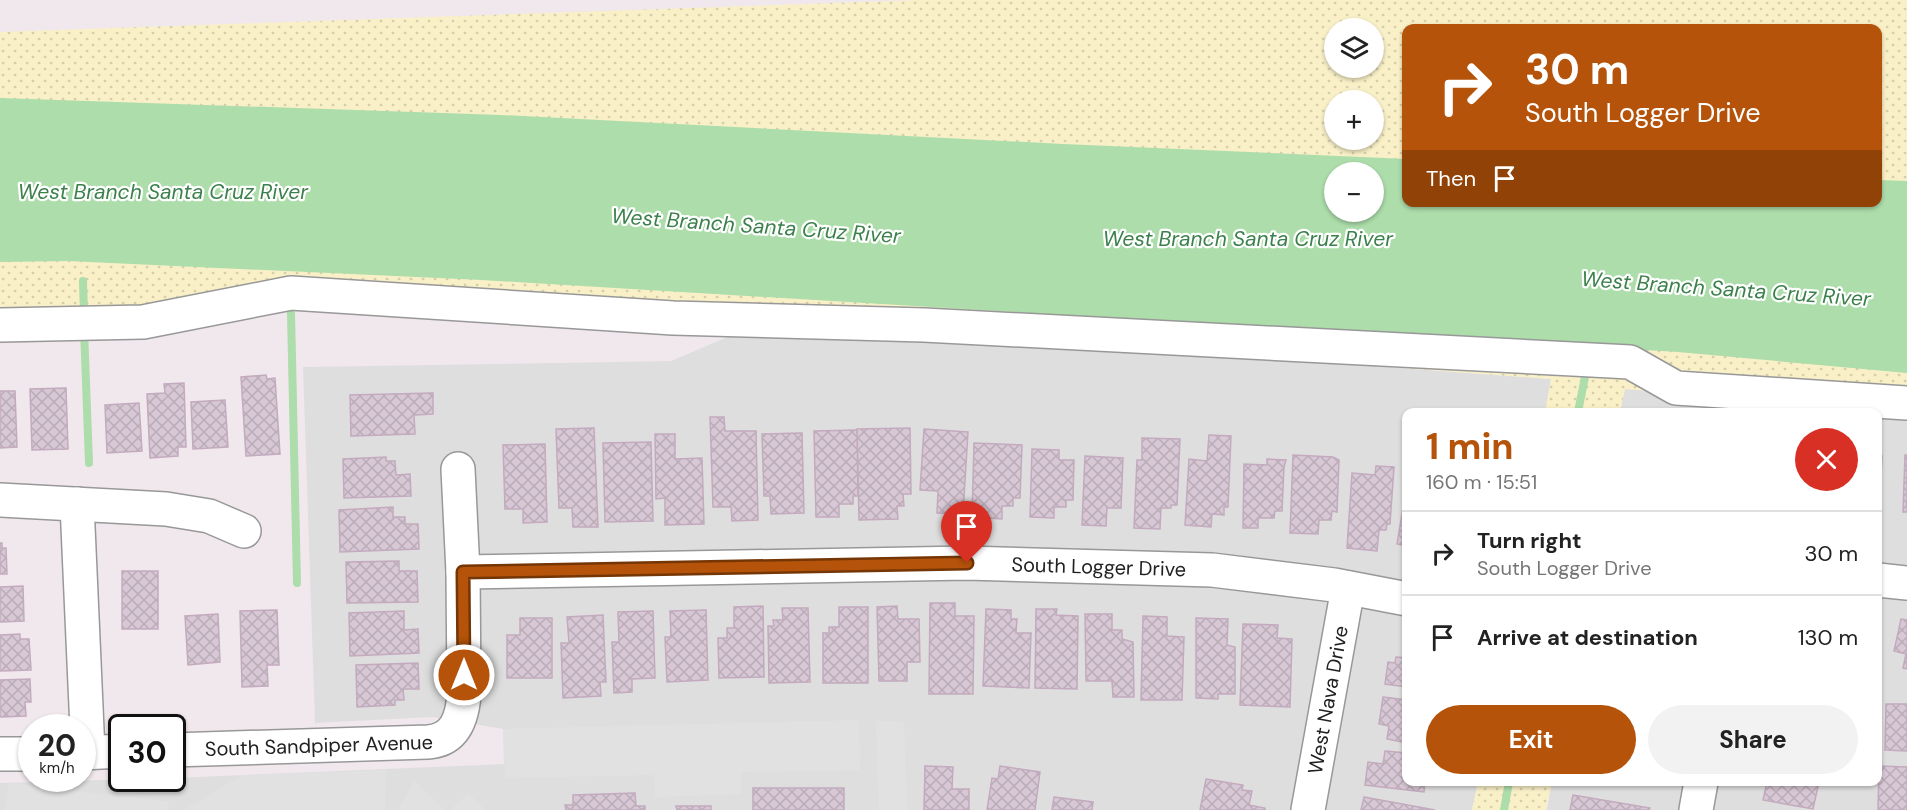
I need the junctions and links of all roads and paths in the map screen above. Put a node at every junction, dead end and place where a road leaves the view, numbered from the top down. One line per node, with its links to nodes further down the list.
1 (0, 325): 2 (street)
2 (1907, 403)
3 (458, 469): 7 (street)
4 (0, 500): 5 (street)
5 (77, 504): 6 (street); 12 (street)
6 (243, 531)
7 (463, 572): 10 (street, South Logger Drive); 13 (street, South Sandpiper Avenue)
8 (1882, 580): 9 (street)
9 (1907, 583)
10 (1348, 588): 11 (street, South Logger Drive); 17 (street, West Nava Drive)
11 (1402, 598)
12 (84, 714)
13 (186, 750)
14 (0, 754): 15 (street)
15 (18, 754)
16 (1700, 786): 18 (street)
17 (1308, 810)
18 (1696, 810)

